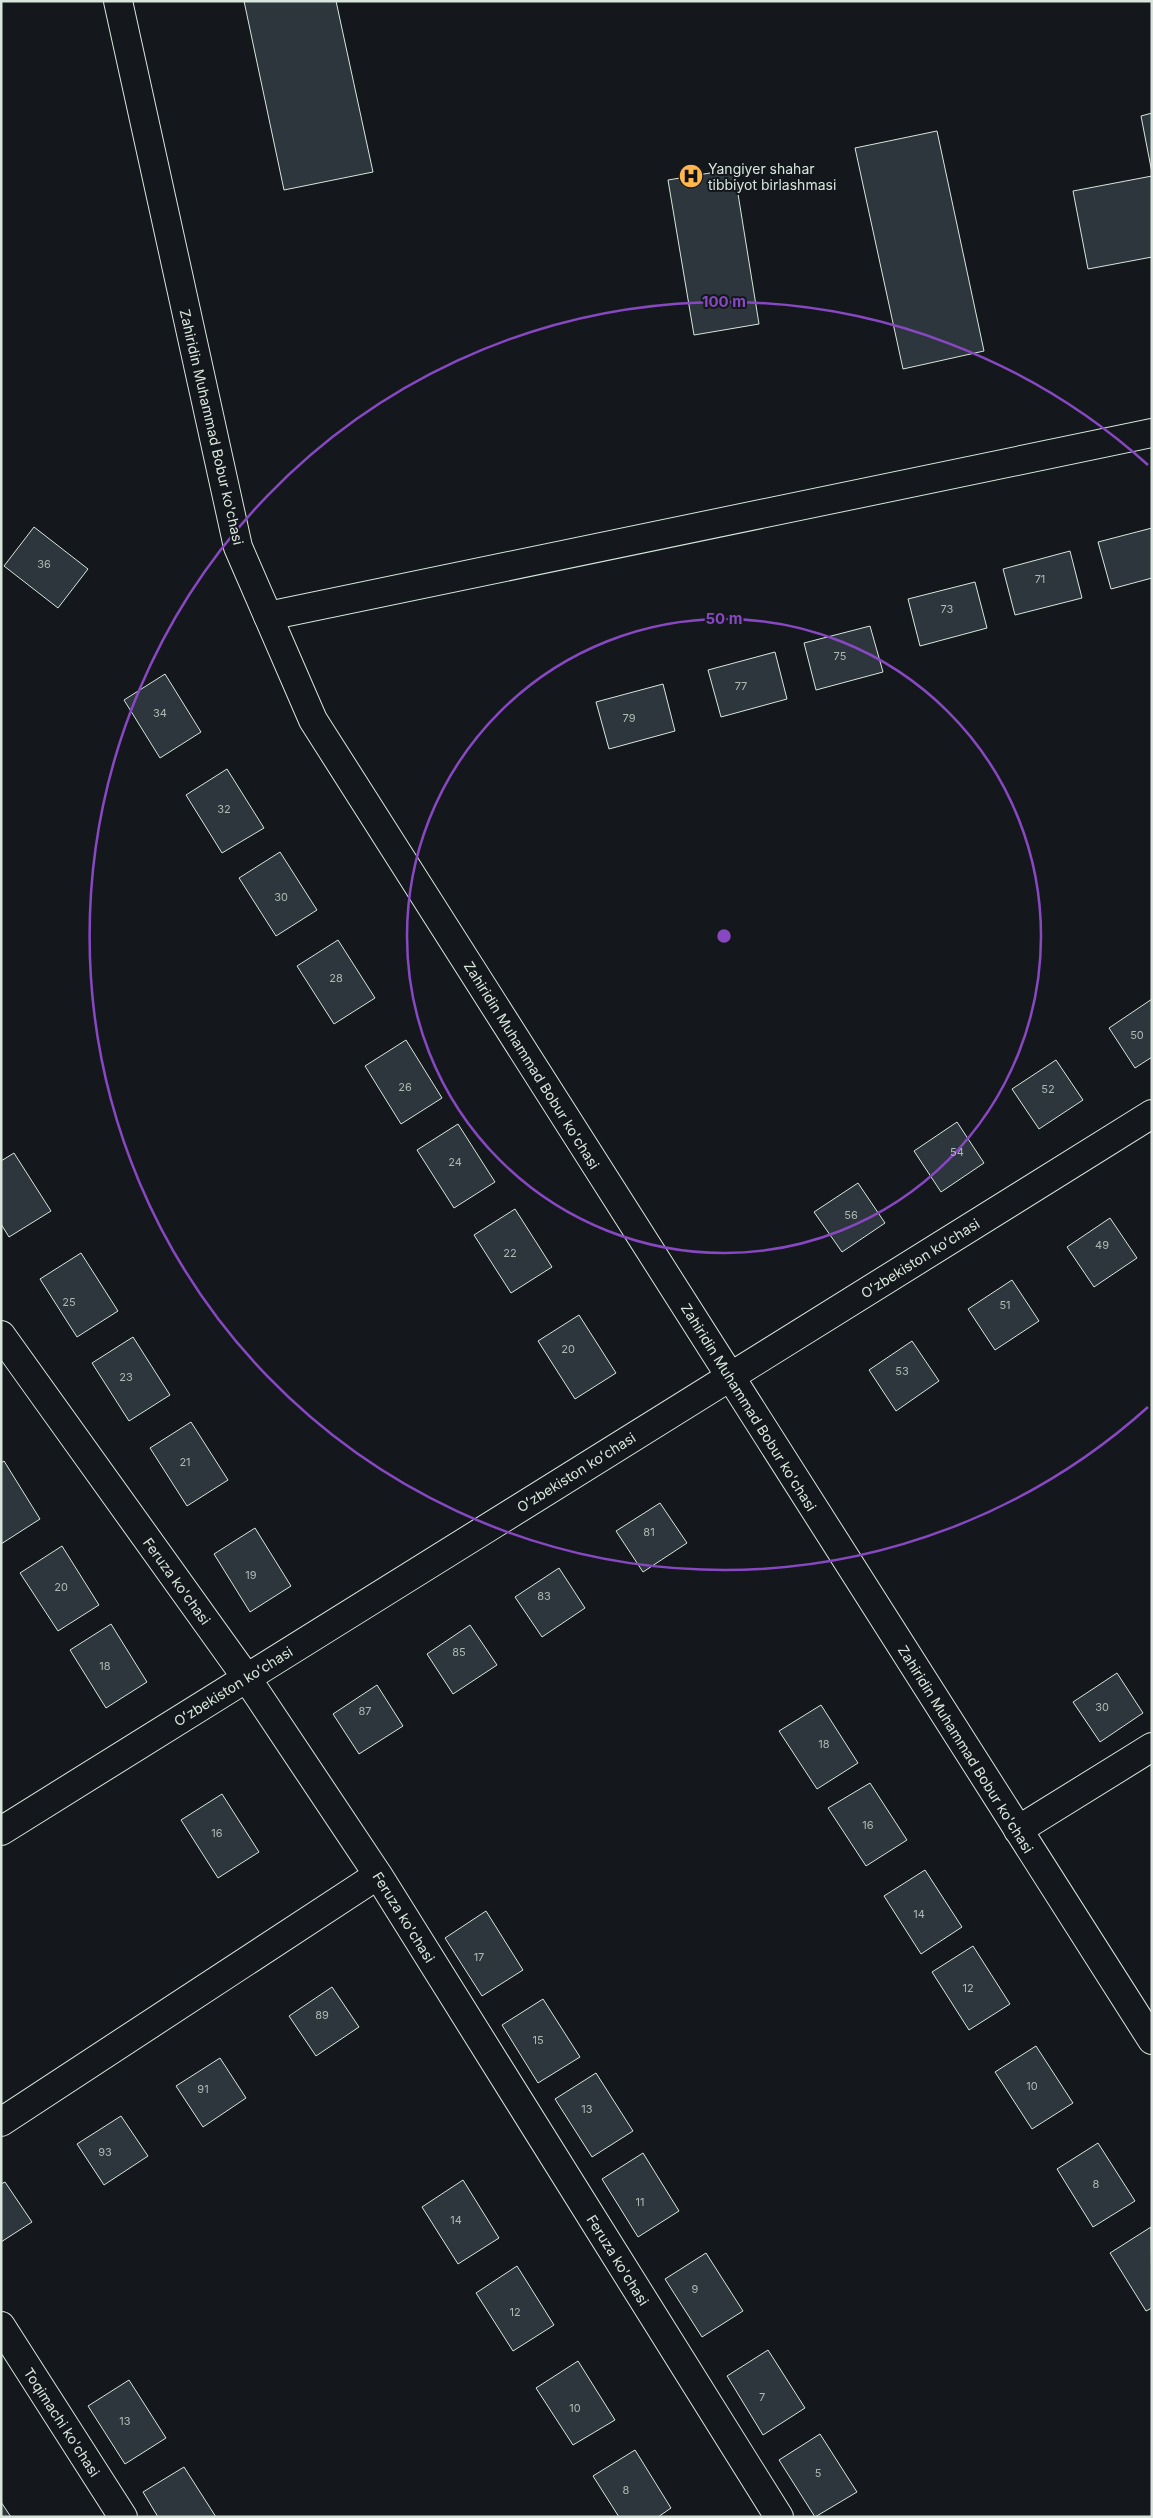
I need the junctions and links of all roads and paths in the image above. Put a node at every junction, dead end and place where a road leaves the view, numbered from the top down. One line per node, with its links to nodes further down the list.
1 (118, 1): 3 (street, Zahiridin Muhammad Bobur ko'chasi)
2 (1152, 433): 3 (street)
3 (268, 616): 6 (street, Zahiridin Muhammad Bobur ko'chasi)
4 (1152, 1114): 6 (street, Oʻzbekiston koʻchasi)
5 (1, 1335): 7 (street, Feruza ko'chasi)
6 (730, 1377): 7 (street, Oʻzbekiston koʻchasi); 9 (street, Zahiridin Muhammad Bobur ko'chasi)
7 (246, 1677): 10 (street, Oʻzbekiston koʻchasi); 11 (street, Feruza ko'chasi)
8 (1152, 1747): 9 (street)
9 (1018, 1830): 12 (street, Zahiridin Muhammad Bobur ko'chasi)
10 (1, 1831)
11 (378, 1875): 13 (street); 16 (street, Feruza ko'chasi)
12 (1152, 2040)
13 (1, 2122)
14 (1, 2326): 15 (street, Toqimachi ko'chasi)
15 (123, 2517)
16 (779, 2517)

